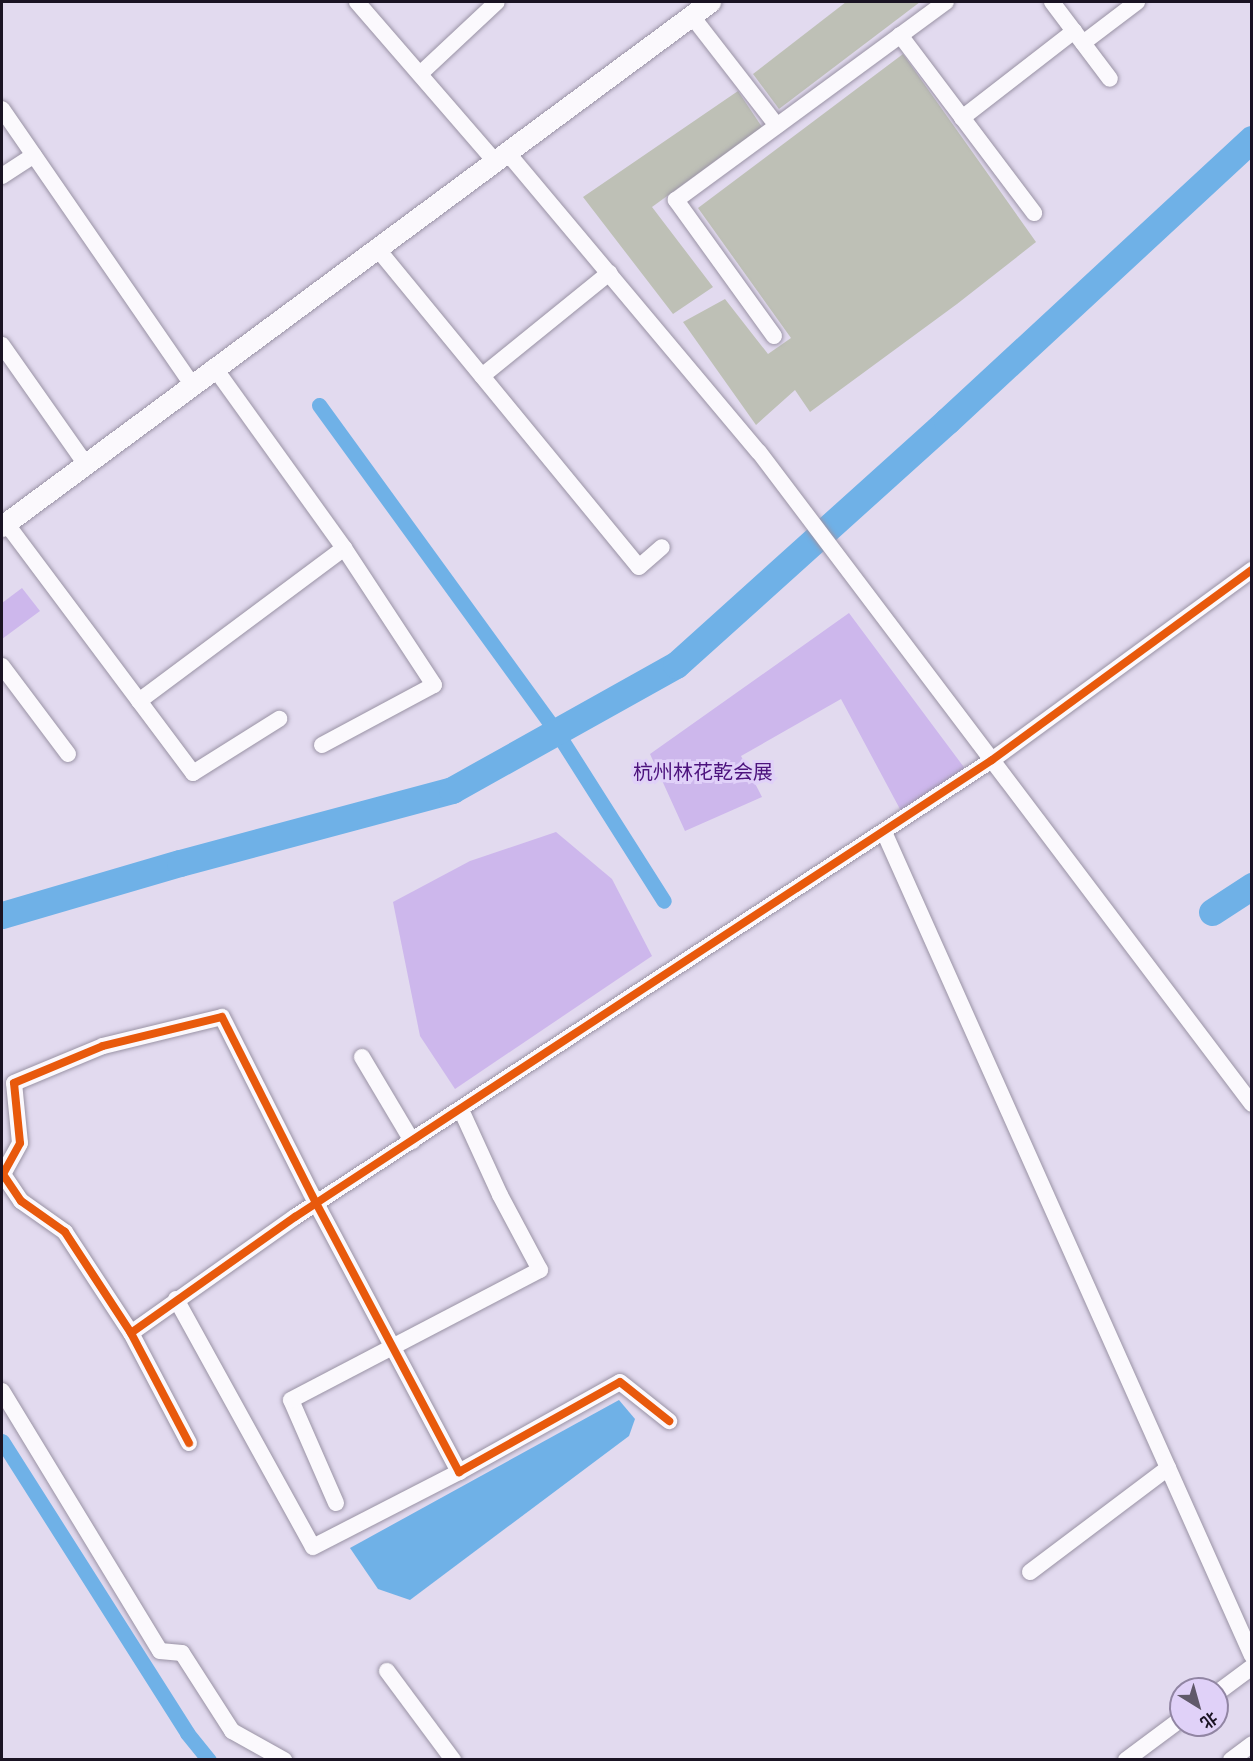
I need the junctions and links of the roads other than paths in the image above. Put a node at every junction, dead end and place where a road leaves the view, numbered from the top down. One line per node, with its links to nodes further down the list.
1 (357, 2): 10 (street)
2 (497, 2): 10 (street)
3 (710, 2): 7 (main road)
4 (946, 2): 8 (street)
5 (1052, 2): 9 (street)
6 (1137, 2): 9 (street)
7 (691, 15): 14 (street); 16 (main road)
8 (900, 35): 13 (street); 14 (street)
9 (1078, 37): 11 (street); 13 (street)
10 (420, 74): 16 (street)
11 (1110, 79)
12 (2, 109): 15 (street)
13 (962, 118): 18 (street)
14 (777, 126): 21 (street)
15 (34, 155): 17 (street); 25 (street)
16 (500, 156): 19 (main road); 20 (street)
17 (2, 176)
18 (1034, 213)
19 (376, 247): 23 (main road); 24 (street)
20 (609, 273): 24 (street); 36 (street)
21 (774, 336)
22 (2, 345): 26 (street)
23 (214, 367): 25 (main road); 29 (street)
24 (482, 376): 28 (street)
25 (192, 384): 26 (main road)
26 (85, 463): 27 (main road)
27 (4, 524): 32 (street)
28 (662, 547)
29 (344, 548): 32 (street); 34 (street)
30 (1251, 570): 36 (street)
31 (2, 666): 35 (street)
32 (139, 700): 33 (street)
33 (279, 719)
34 (322, 745)
35 (68, 754)
36 (992, 760): 37 (street); 39 (street)
37 (884, 832): 40 (street); 50 (street)
38 (362, 1057): 41 (street)
39 (1251, 1104)
40 (461, 1110): 41 (street); 46 (street)
41 (412, 1141): 43 (street)
42 (4, 1181): 43 (street); 45 (street)
43 (316, 1203): 44 (street); 46 (street)
44 (176, 1299): 45 (street); 51 (street)
45 (131, 1333): 49 (street)
46 (394, 1346): 51 (street); 52 (street)
47 (2, 1391): 60 (street)
48 (669, 1421): 51 (street)
49 (189, 1443)
50 (1168, 1468): 53 (street); 54 (street)
51 (459, 1472)
52 (336, 1503)
53 (1030, 1572)
54 (1251, 1656)
55 (1251, 1667): 57 (street)
56 (387, 1671): 61 (street)
57 (1229, 1683)
58 (1169, 1728): 62 (street)
59 (1251, 1744): 63 (street)
60 (284, 1760)
61 (453, 1760)
62 (1126, 1760)
63 (1231, 1760)

